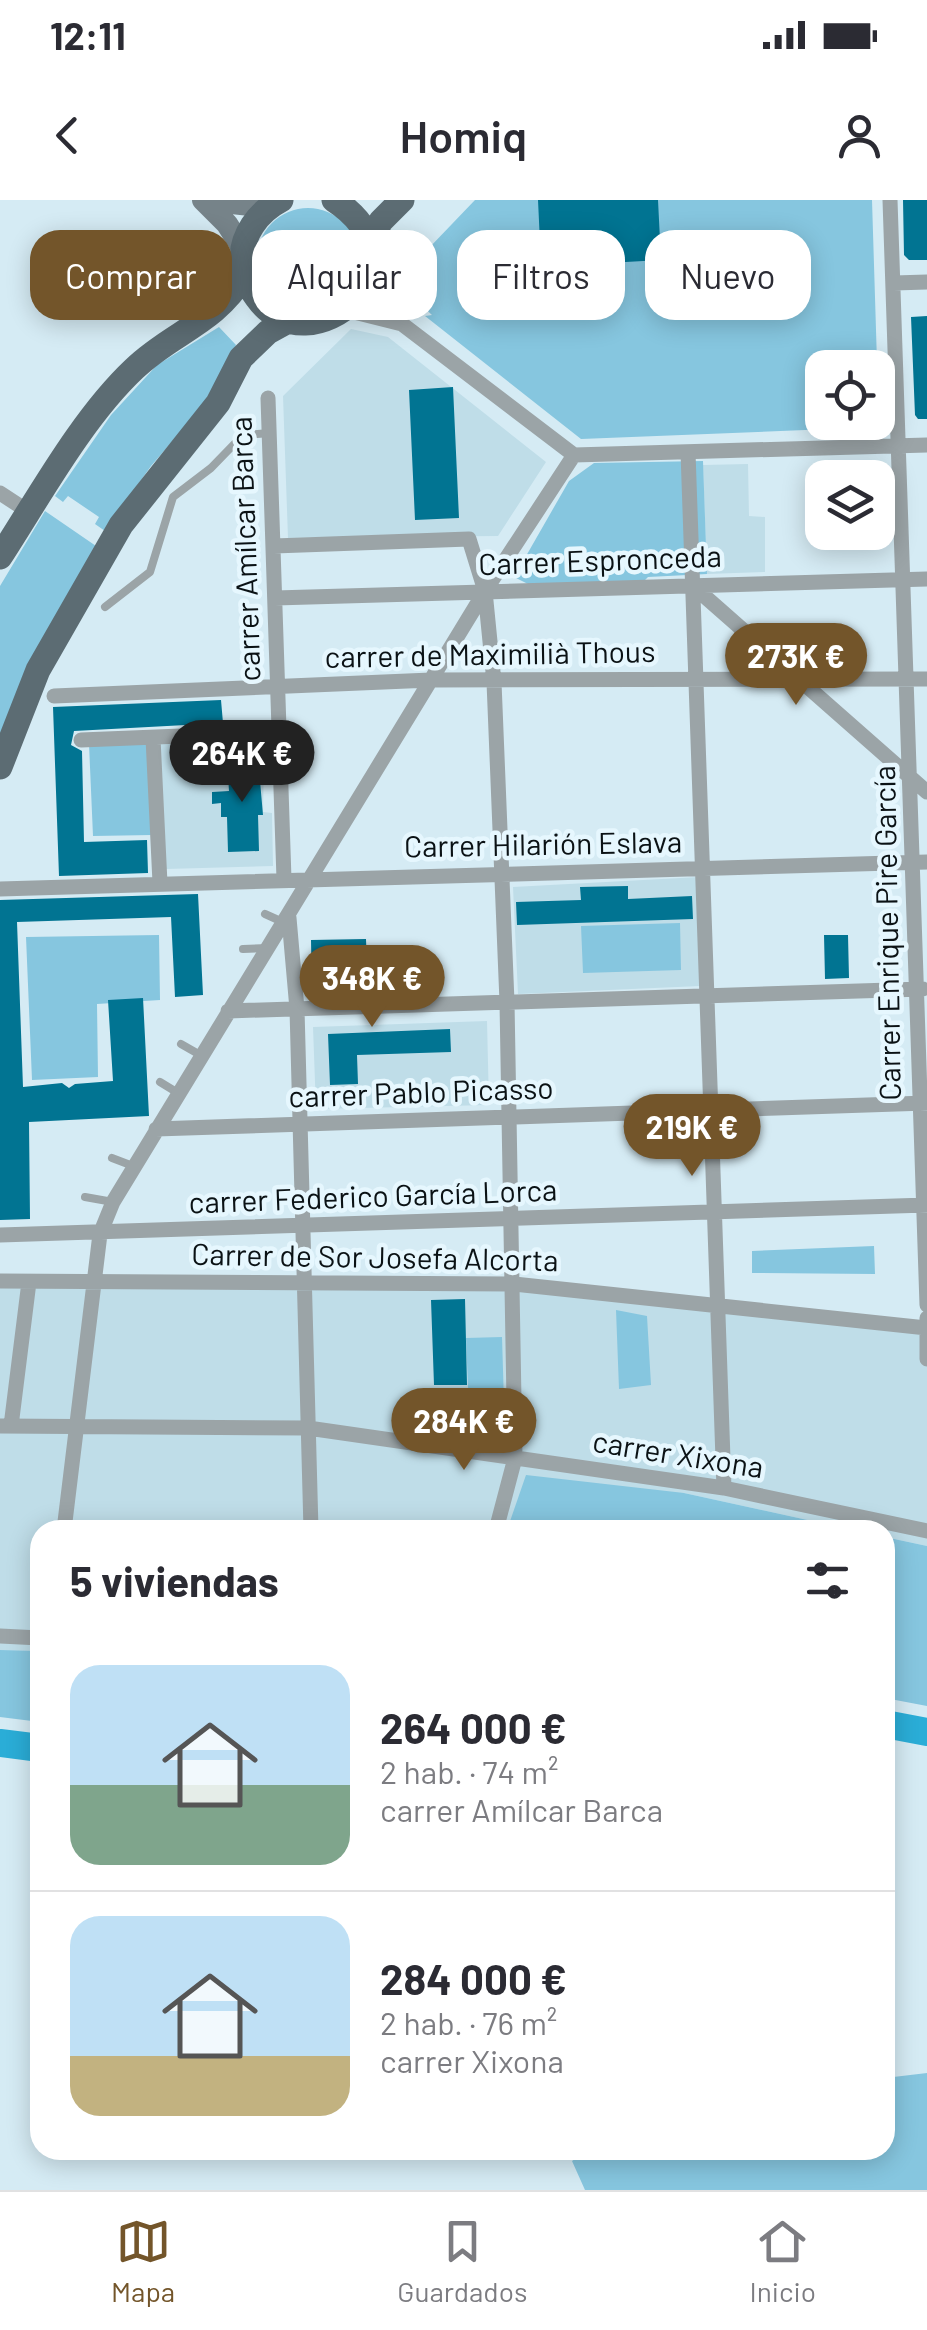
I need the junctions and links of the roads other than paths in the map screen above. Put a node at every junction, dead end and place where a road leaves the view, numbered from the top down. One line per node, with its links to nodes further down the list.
1 (204, 200): 5 (main road); 8 (main road)
2 (334, 200): 6 (main road)
3 (402, 200): 7 (main road)
4 (890, 200): 10 (street, Carrer Enrique Pire García)
5 (275, 203): 8 (main road)
6 (365, 230)
7 (377, 230)
8 (244, 262): 14 (main road); 23 (main road)
9 (927, 282): 10 (street)
10 (894, 283): 19 (street, Carrer Enrique Pire García)
11 (308, 320): 14 (main road)
12 (386, 320): 15 (street)
13 (399, 320): 15 (street)
14 (288, 321): 43 (main road)
15 (402, 324): 21 (street)
16 (268, 398): 17 (street, carrer Amílcar Barca)
17 (270, 432): 24 (street, carrer Amílcar Barca); 31 (lane)
18 (927, 444): 19 (street)
19 (900, 445): 20 (street); 27 (street, Carrer Enrique Pire García)
20 (688, 452): 21 (street); 28 (street)
21 (574, 456): 29 (street)
22 (0, 492): 23 (street)
23 (29, 512): 25 (main road)
24 (274, 546): 29 (street); 30 (street, carrer Amílcar Barca)
25 (0, 558)
26 (927, 579): 27 (street, Carrer Espronceda)
27 (905, 580): 28 (street, Carrer Espronceda); 35 (street, Carrer Enrique Pire García)
28 (693, 586): 29 (street, Carrer Espronceda); 33 (street); 34 (street)
29 (485, 591): 30 (street, Carrer Espronceda); 32 (street); 37 (street)
30 (276, 598): 38 (street, carrer Amílcar Barca)
31 (105, 607)
32 (431, 680): 37 (street, carrer de Maximilià Thous); 38 (street, carrer de Maximilià Thous); 48 (street)
33 (697, 680): 34 (street, carrer de Maximilià Thous); 37 (street, carrer de Maximilià Thous); 46 (street)
34 (798, 680): 35 (street, carrer de Maximilià Thous); 44 (street)
35 (909, 680): 36 (street, carrer de Maximilià Thous); 44 (street, Carrer Enrique Pire García)
36 (927, 680)
37 (494, 682): 47 (street)
38 (278, 687): 39 (street, carrer de Maximilià Thous); 40 (street, carrer Amílcar Barca)
39 (54, 696)
40 (280, 732): 41 (street); 49 (street, carrer Amílcar Barca)
41 (153, 738): 42 (street); 50 (street)
42 (81, 740)
43 (0, 767)
44 (920, 787): 45 (street, Carrer Enrique Pire García)
45 (920, 862): 46 (street, Carrer Hilarión Eslava); 56 (street, Carrer Enrique Pire García)
46 (705, 870): 47 (street, Carrer Hilarión Eslava); 57 (street)
47 (499, 872): 48 (street, Carrer Hilarión Eslava); 58 (street)
48 (310, 877): 49 (street, Carrer Hilarión Eslava); 53 (street)
49 (284, 878): 50 (street, Carrer Hilarión Eslava)
50 (160, 883): 51 (street, Carrer Hilarión Eslava)
51 (0, 888)
52 (265, 914): 53 (lane)
53 (287, 920): 54 (street); 59 (street)
54 (269, 948): 55 (lane); 60 (street)
55 (243, 950)
56 (922, 989): 57 (street); 65 (street, Carrer Enrique Pire García)
57 (710, 996): 58 (street); 66 (street)
58 (507, 1002): 59 (street); 67 (street)
59 (297, 1009): 60 (street); 68 (street)
60 (228, 1011): 62 (street)
61 (181, 1044): 62 (lane)
62 (202, 1056): 64 (street)
63 (160, 1082): 64 (lane)
64 (178, 1094): 69 (street)
65 (923, 1103): 66 (street, carrer Pablo Picasso); 74 (street, Carrer Enrique Pire García)
66 (712, 1110): 67 (street, carrer Pablo Picasso); 75 (street)
67 (510, 1118): 68 (street, carrer Pablo Picasso); 76 (street)
68 (300, 1125): 69 (street, carrer Pablo Picasso); 77 (street)
69 (156, 1129): 71 (street)
70 (112, 1158): 71 (lane)
71 (133, 1166): 73 (street)
72 (84, 1197): 73 (lane)
73 (113, 1202): 78 (street)
74 (925, 1205): 75 (street, carrer Federico García Lorca); 85 (street, Carrer Enrique Pire García)
75 (715, 1212): 76 (street, carrer Federico García Lorca); 86 (street)
76 (512, 1220): 77 (street, carrer Federico García Lorca); 84 (street)
77 (303, 1226): 78 (street, carrer Federico García Lorca); 80 (street)
78 (100, 1234): 79 (street, carrer Federico García Lorca); 83 (street)
79 (0, 1235)
80 (305, 1280): 83 (street, Carrer de Sor Josefa Alcorta); 84 (street, Carrer de Sor Josefa Alcorta); 92 (street)
81 (0, 1281): 82 (street, Carrer de Sor Josefa Alcorta)
82 (29, 1282): 83 (street, Carrer de Sor Josefa Alcorta); 91 (street)
83 (94, 1282): 90 (street)
84 (514, 1284): 86 (street, Carrer de Sor Josefa Alcorta); 93 (street)
85 (927, 1305)
86 (718, 1306): 88 (street, Carrer de Sor Josefa Alcorta); 94 (street)
87 (927, 1314): 88 (street)
88 (927, 1328): 89 (street)
89 (927, 1359)
90 (77, 1425): 91 (street, carrer Xixona); 92 (street, carrer Xixona); 95 (street)
91 (6, 1426)
92 (308, 1428): 93 (street, carrer Xixona); 96 (street)
93 (515, 1458): 94 (street, carrer Xixona); 97 (street)
94 (724, 1488): 98 (street, carrer Xixona)
95 (65, 1520)
96 (311, 1520)
97 (499, 1520)
98 (875, 1520)
99 (895, 1524): 100 (street, carrer Xixona)
100 (927, 1531)
101 (0, 1636): 102 (street)
102 (30, 1638)

